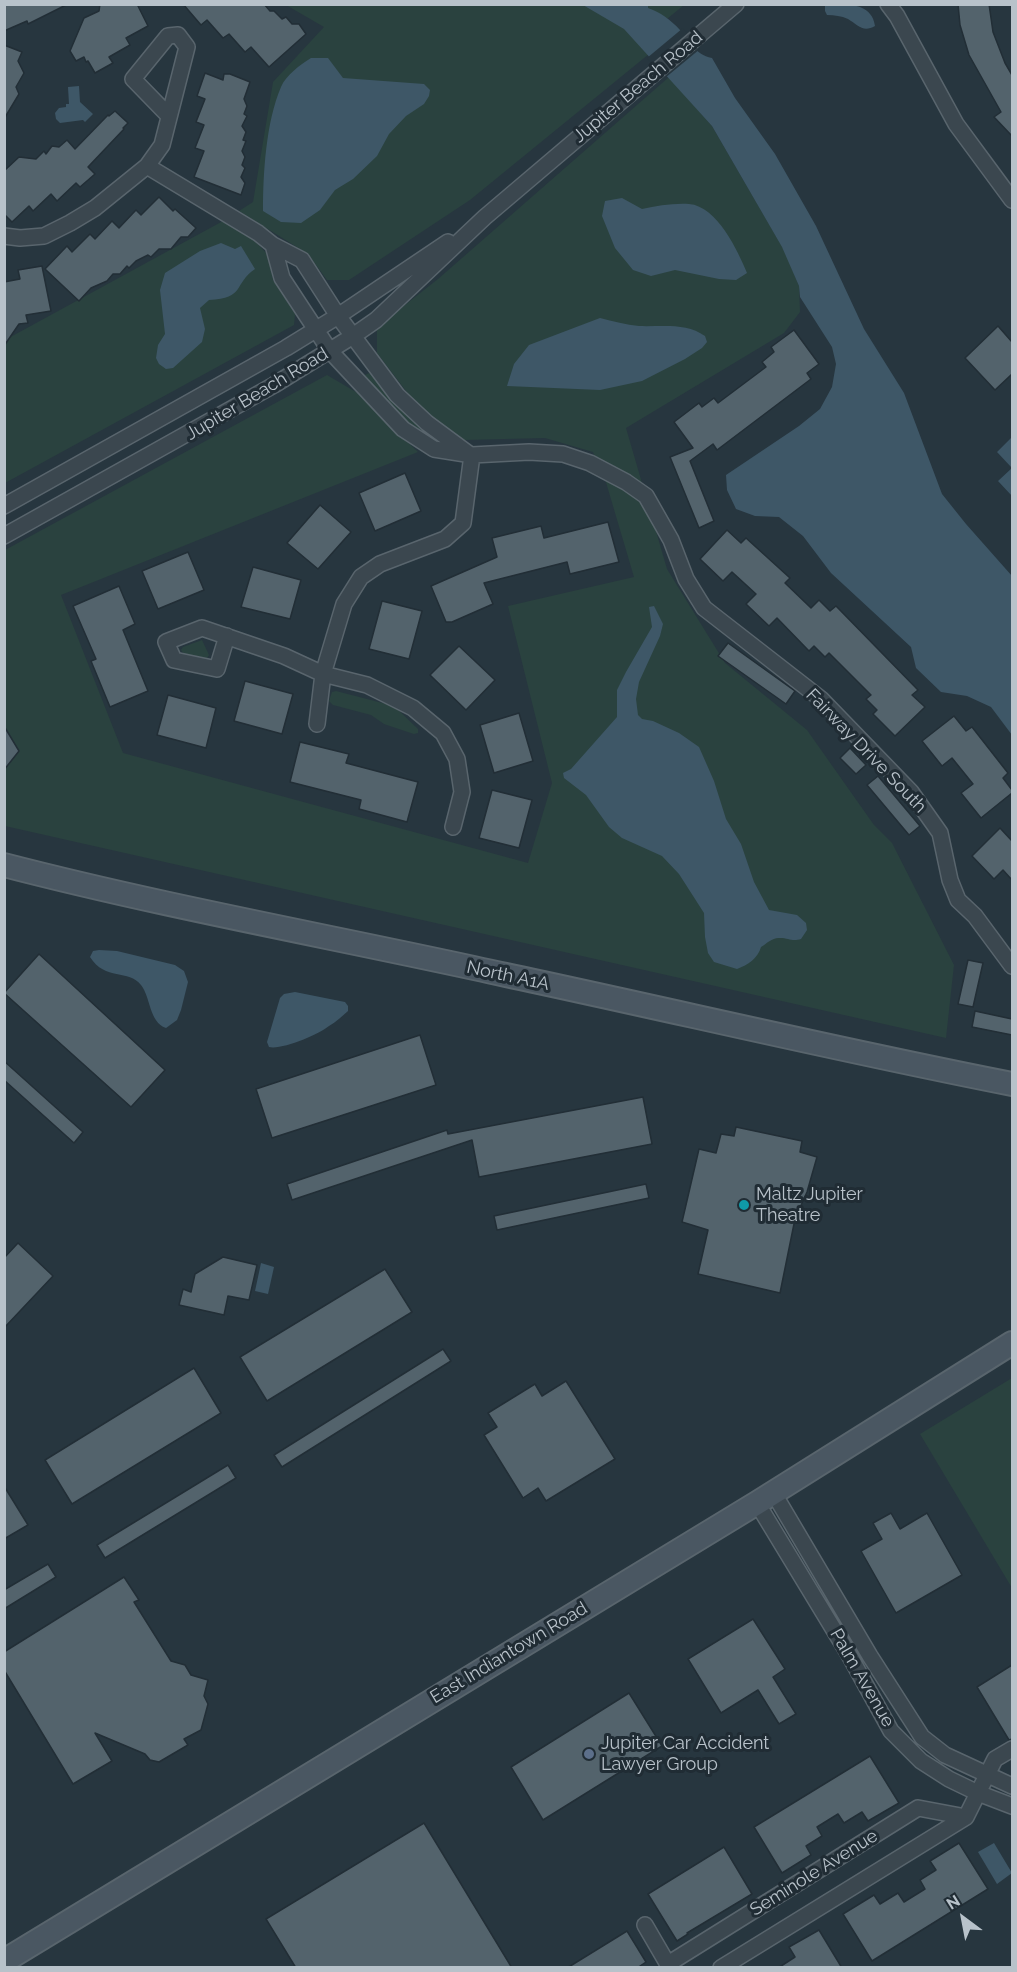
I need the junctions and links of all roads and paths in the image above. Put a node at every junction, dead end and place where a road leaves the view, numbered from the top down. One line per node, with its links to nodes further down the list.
1 (736, 4): 6 (street, Jupiter Beach Road)
2 (888, 4): 5 (street)
3 (169, 116): 3 (street); 4 (street)
4 (147, 165): 7 (street); 8 (street)
5 (1012, 200)
6 (485, 217): 9 (street, Jupiter Beach Road); 11 (street, Jupiter Beach Road)
7 (4, 236)
8 (273, 245): 9 (street); 10 (street, Fairway Drive South)
9 (338, 316): 10 (street, Jupiter Beach Road); 11 (street)
10 (316, 330): 12 (street, Fairway Drive South); 14 (street, Jupiter Beach Road)
11 (353, 336): 12 (street, Jupiter Beach Road); 13 (street)
12 (330, 351): 13 (street, Fairway Drive South); 15 (street, Jupiter Beach Road)
13 (472, 455): 17 (street); 21 (street, Fairway Drive South)
14 (4, 506)
15 (4, 536)
16 (228, 636): 17 (street)
17 (323, 674): 18 (street); 19 (street)
18 (317, 724)
19 (453, 827)
20 (4, 865): 22 (street, North A1A)
21 (1012, 966)
22 (1012, 1084)
23 (1012, 1343): 24 (street, East Indiantown Road)
24 (765, 1497): 26 (street, Palm Avenue); 28 (street, Palm Avenue); 32 (street, East Indiantown Road)
25 (1012, 1749): 26 (street)
26 (987, 1774): 27 (street, Palm Avenue); 28 (street)
27 (1012, 1786)
28 (978, 1793): 29 (street, Palm Avenue); 30 (street)
29 (1012, 1806)
30 (966, 1817): 33 (street, Seminole Avenue); 34 (street, Seminole Avenue)
31 (645, 1925): 33 (street)
32 (4, 1961)
33 (669, 1966)
34 (722, 1968)

